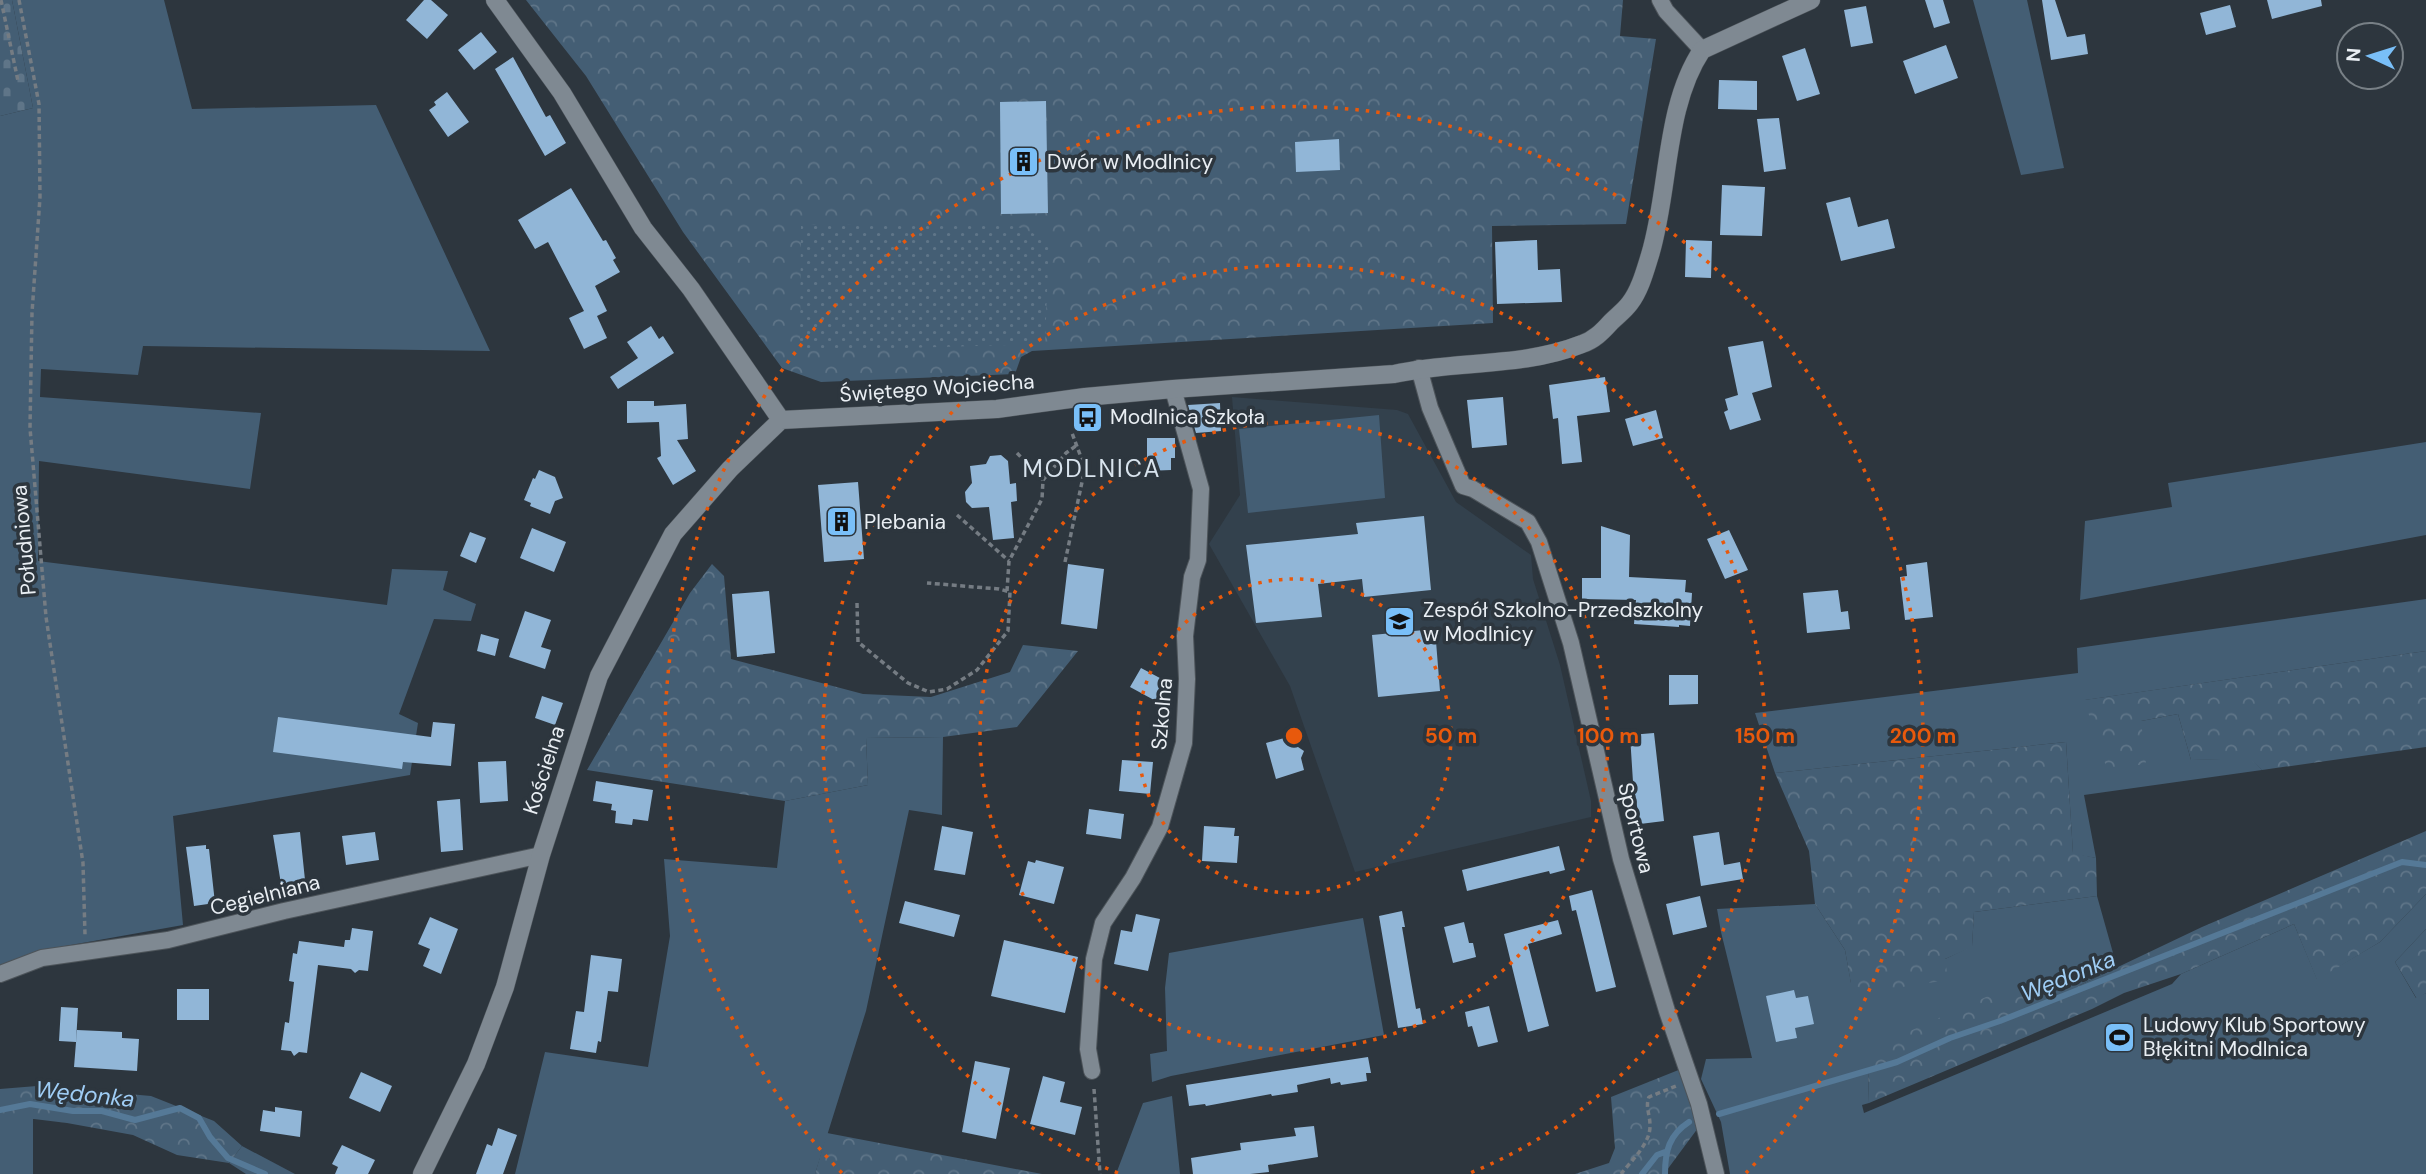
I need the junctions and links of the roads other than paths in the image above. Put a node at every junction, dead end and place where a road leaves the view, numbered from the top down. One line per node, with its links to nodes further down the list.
1 (495, 0): 7 (street)
2 (1660, 0): 4 (street)
3 (1811, 0): 4 (street)
4 (1703, 50): 5 (street, Świętego Wojciecha)
5 (1419, 368): 6 (street, Świętego Wojciecha); 12 (street, Sportowa)
6 (1173, 389): 7 (street, Świętego Wojciecha); 10 (street, Szkolna)
7 (781, 420): 8 (street, Kościelna)
8 (541, 855): 9 (street, Cegielniana); 11 (street, Kościelna)
9 (0, 974)
10 (1092, 1071)
11 (422, 1174)
12 (1716, 1174)

